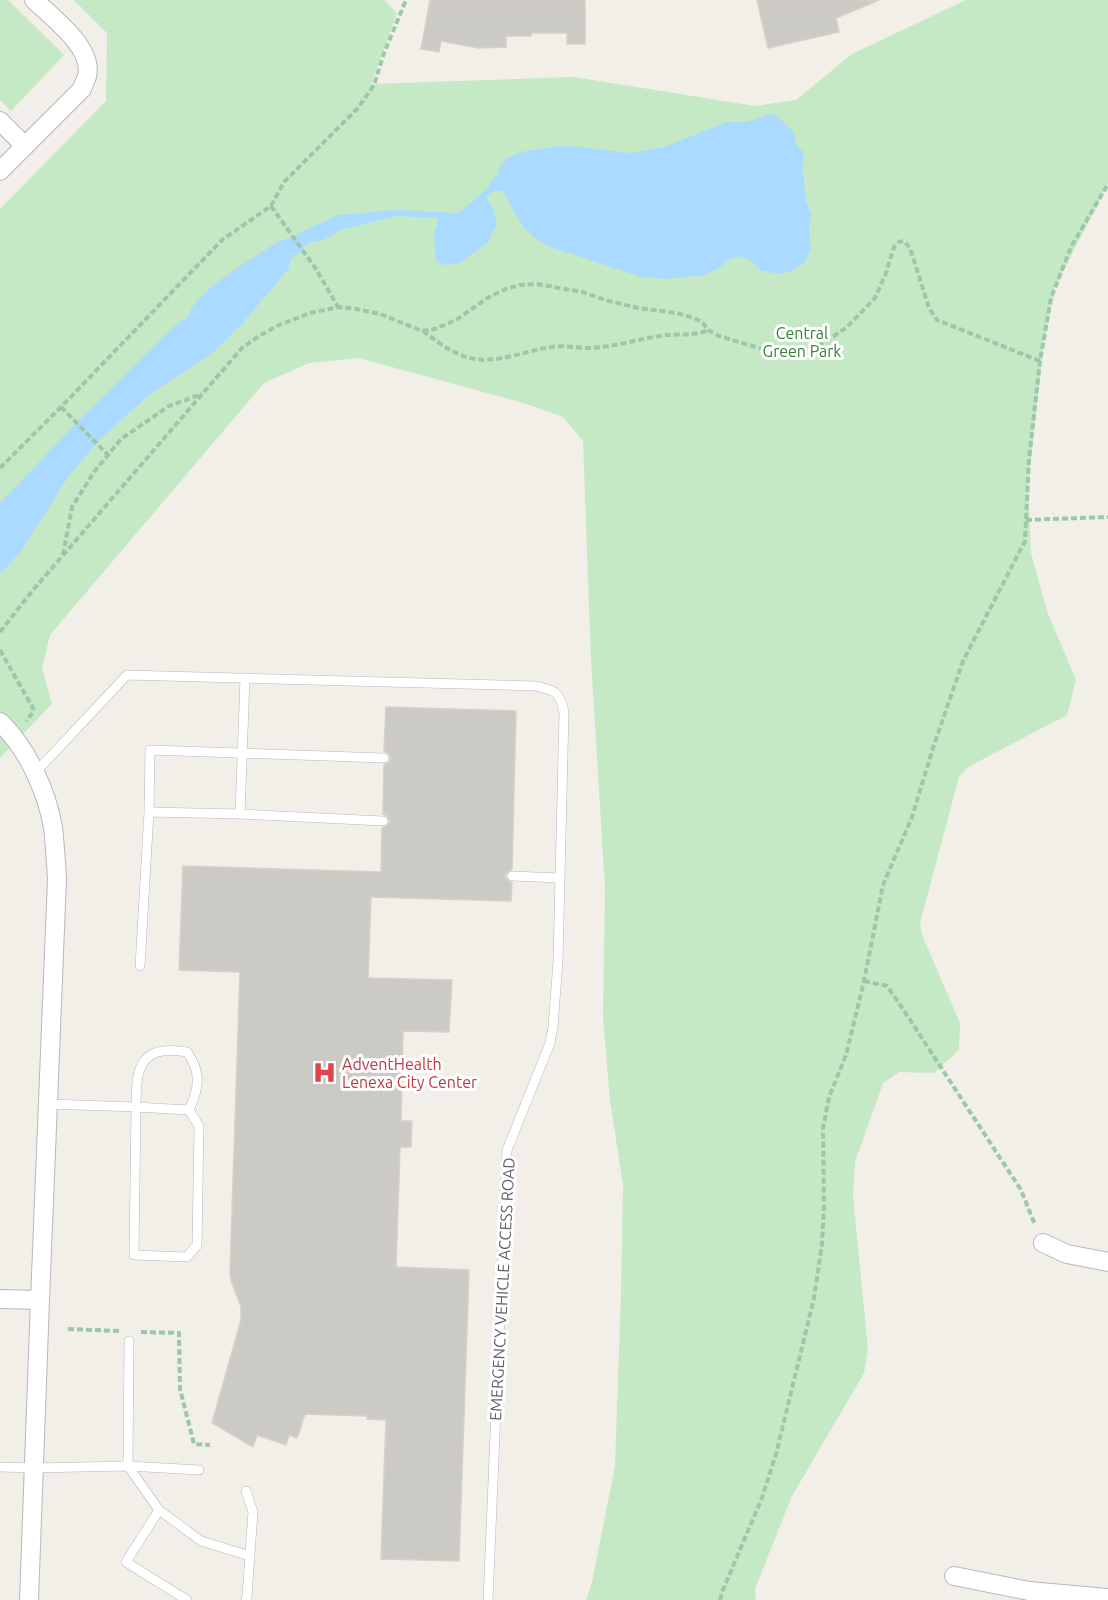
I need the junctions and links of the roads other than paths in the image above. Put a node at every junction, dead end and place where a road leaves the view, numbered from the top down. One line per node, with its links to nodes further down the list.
1 (34, 0): 3 (street)
2 (0, 121): 3 (street)
3 (25, 146): 4 (street)
4 (0, 171)
5 (245, 678): 7 (lane); 9 (lane); 14 (lane, EMERGENCY VEHICLE ACCESS ROAD)
6 (6, 728): 9 (street)
7 (243, 752): 8 (lane); 10 (lane); 11 (lane)
8 (384, 758)
9 (35, 773): 16 (street)
10 (149, 812): 11 (lane); 15 (lane)
11 (240, 814): 12 (lane)
12 (383, 821)
13 (512, 876): 14 (lane)
14 (560, 878): 36 (lane, EMERGENCY VEHICLE ACCESS ROAD)
15 (140, 966)
16 (48, 1104): 17 (lane); 22 (street)
17 (136, 1107): 18 (lane); 18 (lane); 18 (lane)
18 (189, 1110)
19 (1043, 1242): 20 (street)
20 (1108, 1262)
21 (0, 1299): 22 (street)
22 (40, 1300): 26 (street)
23 (129, 1341): 24 (lane)
24 (128, 1466): 26 (lane); 27 (lane); 29 (lane)
25 (0, 1467): 26 (lane)
26 (34, 1468): 33 (street)
27 (199, 1470)
28 (246, 1491): 30 (lane)
29 (159, 1510): 30 (lane); 34 (lane)
30 (250, 1556): 35 (lane)
31 (954, 1576): 32 (street)
32 (1108, 1598)
33 (29, 1600)
34 (187, 1600)
35 (246, 1600)
36 (488, 1600)

